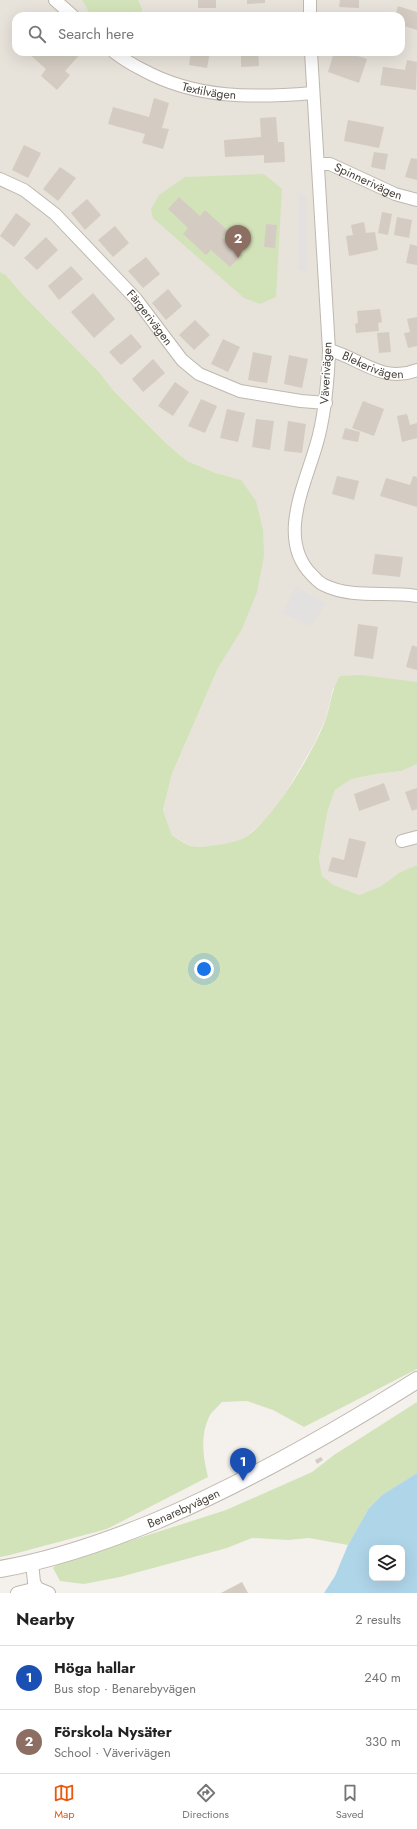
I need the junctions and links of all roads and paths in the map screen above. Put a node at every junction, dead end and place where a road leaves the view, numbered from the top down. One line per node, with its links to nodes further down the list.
1 (55, 0): 3 (street)
2 (310, 0): 4 (street)
3 (68, 12)
4 (310, 12)
5 (121, 56): 7 (street, Textilvägen)
6 (312, 56): 7 (street, Väverivägen)
7 (313, 93): 8 (street, Väverivägen)
8 (319, 164): 10 (street, Spinnerivägen); 11 (street, Väverivägen)
9 (0, 180): 13 (street, Färgerivägen)
10 (417, 200)
11 (329, 350): 12 (street, Blekerivägen); 13 (street, Väverivägen)
12 (417, 370)
13 (326, 403): 14 (street, Väverivägen)
14 (417, 596)
15 (417, 837): 16 (street)
16 (402, 841)
17 (417, 1380): 18 (street, Benarebyvägen)
18 (32, 1563): 19 (street, Benarebyvägen); 20 (street)
19 (0, 1569)
20 (37, 1588): 21 (street); 22 (street)
21 (17, 1593)
22 (49, 1593)

